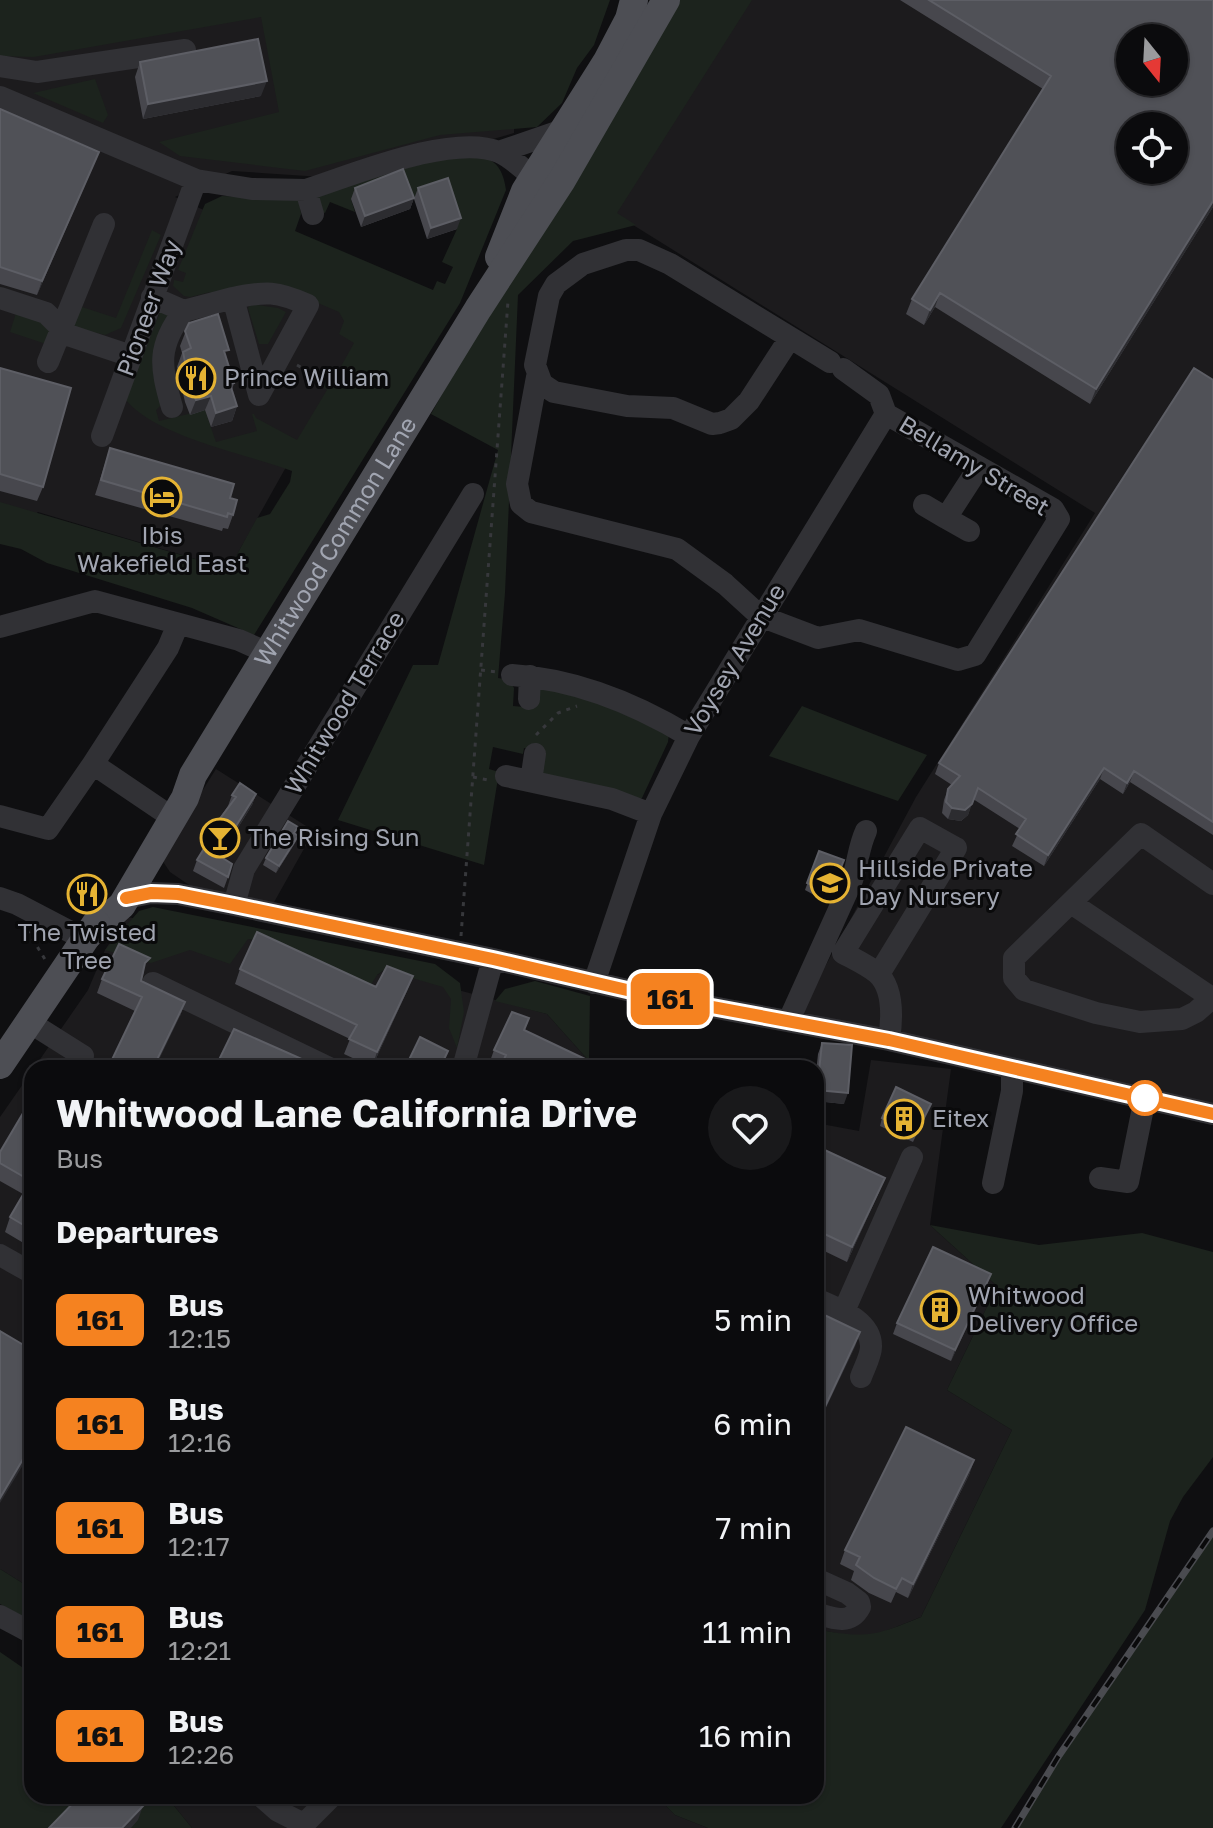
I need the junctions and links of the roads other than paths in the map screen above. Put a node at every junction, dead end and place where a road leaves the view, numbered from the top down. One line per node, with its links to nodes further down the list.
1 (634, 0): 6 (main road, Whitwood Common Lane)
2 (666, 0): 8 (main road, Whitwood Common Lane)
3 (185, 50): 4 (street)
4 (0, 66)
5 (0, 97): 10 (street)
6 (563, 130): 7 (street); 9 (main road, Whitwood Common Lane)
7 (499, 152): 9 (street); 11 (street)
8 (575, 155): 9 (street); 17 (main road, Whitwood Common Lane)
9 (526, 178): 17 (main road, Whitwood Common Lane)
10 (196, 180): 11 (street); 14 (street, Pioneer Way)
11 (306, 190): 12 (street)
12 (313, 214)
13 (104, 224): 19 (street)
14 (152, 297): 18 (street); 21 (street, Pioneer Way)
15 (0, 298): 19 (street)
16 (233, 298): 16 (street); 18 (street)
17 (478, 309): 35 (main road, Whitwood Common Lane)
18 (184, 311): 24 (street)
19 (61, 328): 21 (street); 22 (street)
20 (790, 338): 23 (street); 23 (street); 25 (street)
21 (131, 356): 26 (street, Pioneer Way)
22 (48, 362)
23 (537, 377): 32 (street)
24 (172, 407)
25 (886, 414): 27 (street, Bellamy Street); 32 (street, Voysey Avenue)
26 (102, 436)
27 (979, 467): 30 (street); 32 (street, Bellamy Street)
28 (473, 501): 51 (street, Whitwood Terrace)
29 (924, 505): 30 (street)
30 (946, 518): 31 (street)
31 (969, 531)
32 (760, 616): 37 (street, Voysey Avenue)
33 (178, 624): 34 (street); 35 (street); 39 (street)
34 (0, 627)
35 (268, 653): 40 (main road, Whitwood Common Lane)
36 (529, 699): 37 (street)
37 (689, 736): 44 (street, Voysey Avenue)
38 (535, 754): 42 (street)
39 (93, 764): 43 (street); 45 (street)
40 (193, 775): 43 (main road, Whitwood Common Lane); 47 (main road, Whitwood Common Lane)
41 (506, 776): 42 (street)
42 (531, 781): 44 (street)
43 (164, 812): 47 (main road, Whitwood Common Lane)
44 (651, 814): 56 (street, Voysey Avenue)
45 (0, 816)
46 (866, 831): 58 (street)
47 (145, 883): 51 (street); 52 (main road, Whitwood Common Lane)
48 (1213, 884): 50 (street)
49 (9, 901): 52 (street)
50 (1071, 903): 57 (street); 57 (street)
51 (234, 905): 53 (street)
52 (85, 938): 59 (main road, Whitwood Common Lane)
53 (493, 959): 56 (street); 63 (street)
54 (879, 974): 54 (street); 60 (street)
55 (153, 983): 62 (street)
56 (594, 983): 58 (street)
57 (1212, 998)
58 (789, 1020): 60 (street)
59 (29, 1022): 61 (street); 64 (main road, Whitwood Common Lane)
60 (889, 1040): 65 (street)
61 (83, 1056)
62 (312, 1060)
63 (465, 1060)
64 (0, 1065)
65 (1012, 1068): 66 (street); 70 (street)
66 (1145, 1098): 67 (street); 69 (street)
67 (1213, 1114)
68 (912, 1157): 74 (street)
69 (1100, 1178)
70 (993, 1183)
71 (0, 1255): 72 (street)
72 (24, 1268)
73 (824, 1302): 74 (street)
74 (844, 1311): 75 (street)
75 (861, 1377)
76 (824, 1583): 77 (street)
77 (824, 1615)
78 (0, 1616): 79 (street)
79 (24, 1629)
80 (270, 1804): 81 (street)
81 (324, 1804)

